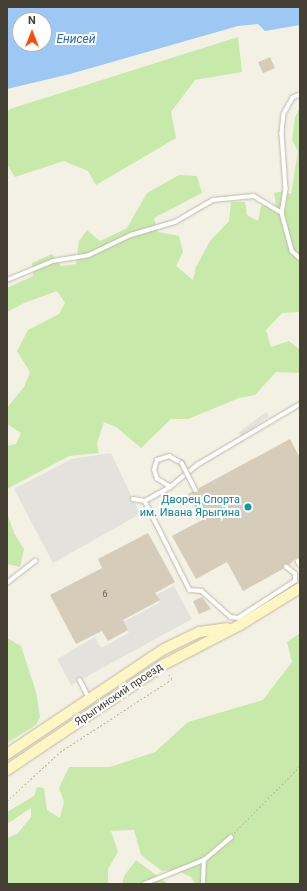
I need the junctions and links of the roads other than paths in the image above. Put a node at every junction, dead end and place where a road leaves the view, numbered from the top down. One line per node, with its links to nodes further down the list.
1 (300, 95): 2 (lane)
2 (282, 213): 3 (lane); 4 (lane)
3 (300, 258)
4 (7, 280)
5 (300, 404): 6 (lane)
6 (170, 487): 7 (lane, bridge); 9 (lane)
7 (196, 490)
8 (132, 499): 9 (lane)
9 (145, 500): 13 (lane)
10 (35, 561): 14 (lane)
11 (298, 561): 12 (lane)
12 (300, 565)
13 (286, 567)
14 (7, 583)
15 (300, 588): 16 (main road, Ярыгинский проезд)
16 (234, 627): 17 (main road, Ярыгинский проезд); 18 (main road, Ярыгинский проезд)
17 (164, 649): 18 (main road); 20 (main road, Ярыгинский проезд)
18 (167, 663): 22 (main road, Ярыгинский проезд)
19 (80, 680): 20 (lane)
20 (89, 698): 21 (main road, Ярыгинский проезд)
21 (7, 754)
22 (7, 770)
23 (231, 837): 24 (lane)
24 (204, 860): 25 (lane); 26 (lane)
25 (144, 884)
26 (203, 884)

